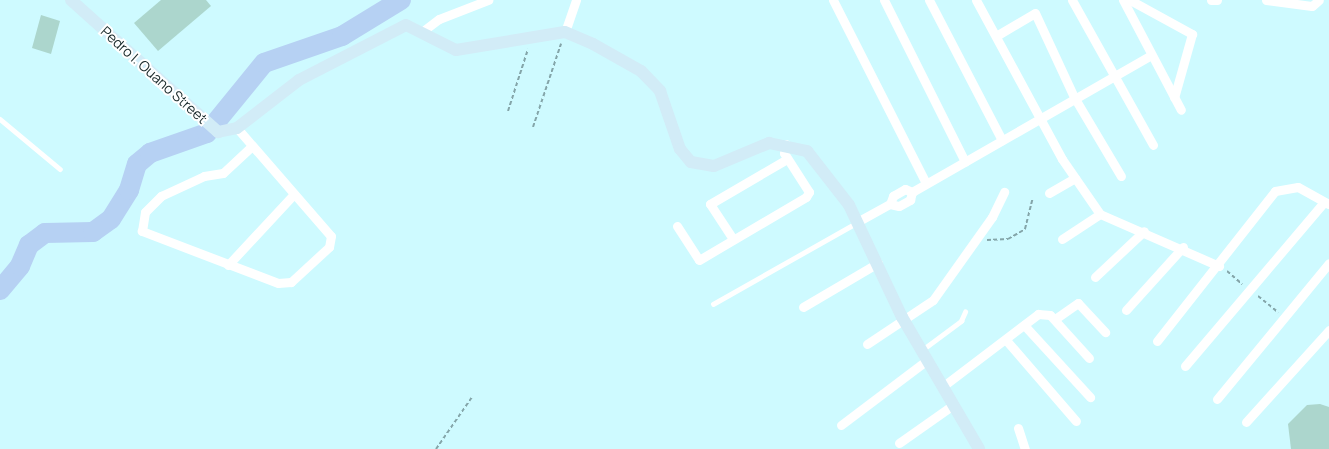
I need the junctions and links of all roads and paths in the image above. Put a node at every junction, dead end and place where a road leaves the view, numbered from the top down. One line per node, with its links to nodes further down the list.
1 (70, 0): 28 (street, Pedro I. Ouano Street)
2 (488, 0): 15 (street)
3 (576, 0): 16 (street)
4 (833, 0): 38 (street)
5 (884, 0): 34 (street)
6 (929, 0): 29 (street)
7 (976, 0): 18 (street)
8 (1072, 0): 20 (street)
9 (1123, 0): 19 (street)
10 (1130, 0): 22 (street)
11 (1211, 0): 12 (street)
12 (1217, 0)
13 (1266, 0): 14 (street)
14 (1319, 0)
15 (422, 31): 17 (street, Pedro I. Ouano Street); 28 (street, Pedro I. Ouano Street)
16 (565, 32): 17 (street); 27 (path); 30 (street)
17 (532, 35): 24 (path)
18 (996, 36): 21 (street); 25 (street)
19 (1151, 55): 20 (street); 22 (street)
20 (1111, 74): 21 (street); 31 (street)
21 (1074, 96): 25 (street); 36 (street)
22 (1174, 98): 23 (street)
23 (1181, 110)
24 (508, 111)
25 (1039, 117): 29 (street); 37 (street)
26 (0, 119): 35 (lane)
27 (533, 127)
28 (237, 128): 32 (street)
29 (1002, 140): 34 (street)
30 (786, 144): 33 (street); 45 (street)
31 (1153, 145)
32 (251, 147): 40 (street); 54 (street)
33 (787, 159): 48 (street); 48 (street)
34 (965, 162): 38 (street)
35 (60, 169)
36 (1121, 176)
37 (1075, 178): 41 (street); 44 (street)
38 (926, 183): 45 (street)
39 (1004, 192): 50 (street)
40 (294, 194): 54 (street); 54 (street)
41 (1049, 194)
42 (1032, 198): 50 (path)
43 (1327, 203): 55 (street); 71 (street)
44 (1100, 214): 47 (street); 49 (street)
45 (857, 222): 52 (street); 57 (lane)
46 (677, 226): 48 (street)
47 (1144, 231): 51 (street); 56 (street)
48 (733, 239)
49 (1062, 239)
50 (972, 244): 62 (street)
51 (1183, 248): 55 (street); 59 (street)
52 (878, 262): 58 (street); 62 (street)
53 (1329, 263): 75 (street)
54 (228, 265)
55 (1218, 266): 67 (street)
56 (1095, 277)
57 (713, 304)
58 (803, 307)
59 (1126, 310)
60 (965, 312): 69 (lane)
61 (1054, 319): 63 (street); 65 (street); 70 (street)
62 (905, 322): 68 (street); 69 (street)
63 (1024, 325): 66 (street); 74 (street)
64 (1329, 330): 78 (street)
65 (1104, 332)
66 (1006, 340): 72 (street); 77 (street)
67 (1157, 341)
68 (867, 344)
69 (924, 356): 72 (street); 79 (street)
70 (1089, 358)
71 (1185, 366)
72 (942, 387): 76 (street)
73 (472, 397): 82 (path)
74 (1090, 397)
75 (1217, 399)
76 (953, 405): 81 (street); 83 (street)
77 (1076, 421)
78 (1246, 422)
79 (842, 425)
80 (1018, 428): 84 (street)
81 (899, 443)
82 (436, 449)
83 (979, 449)
84 (1024, 449)

